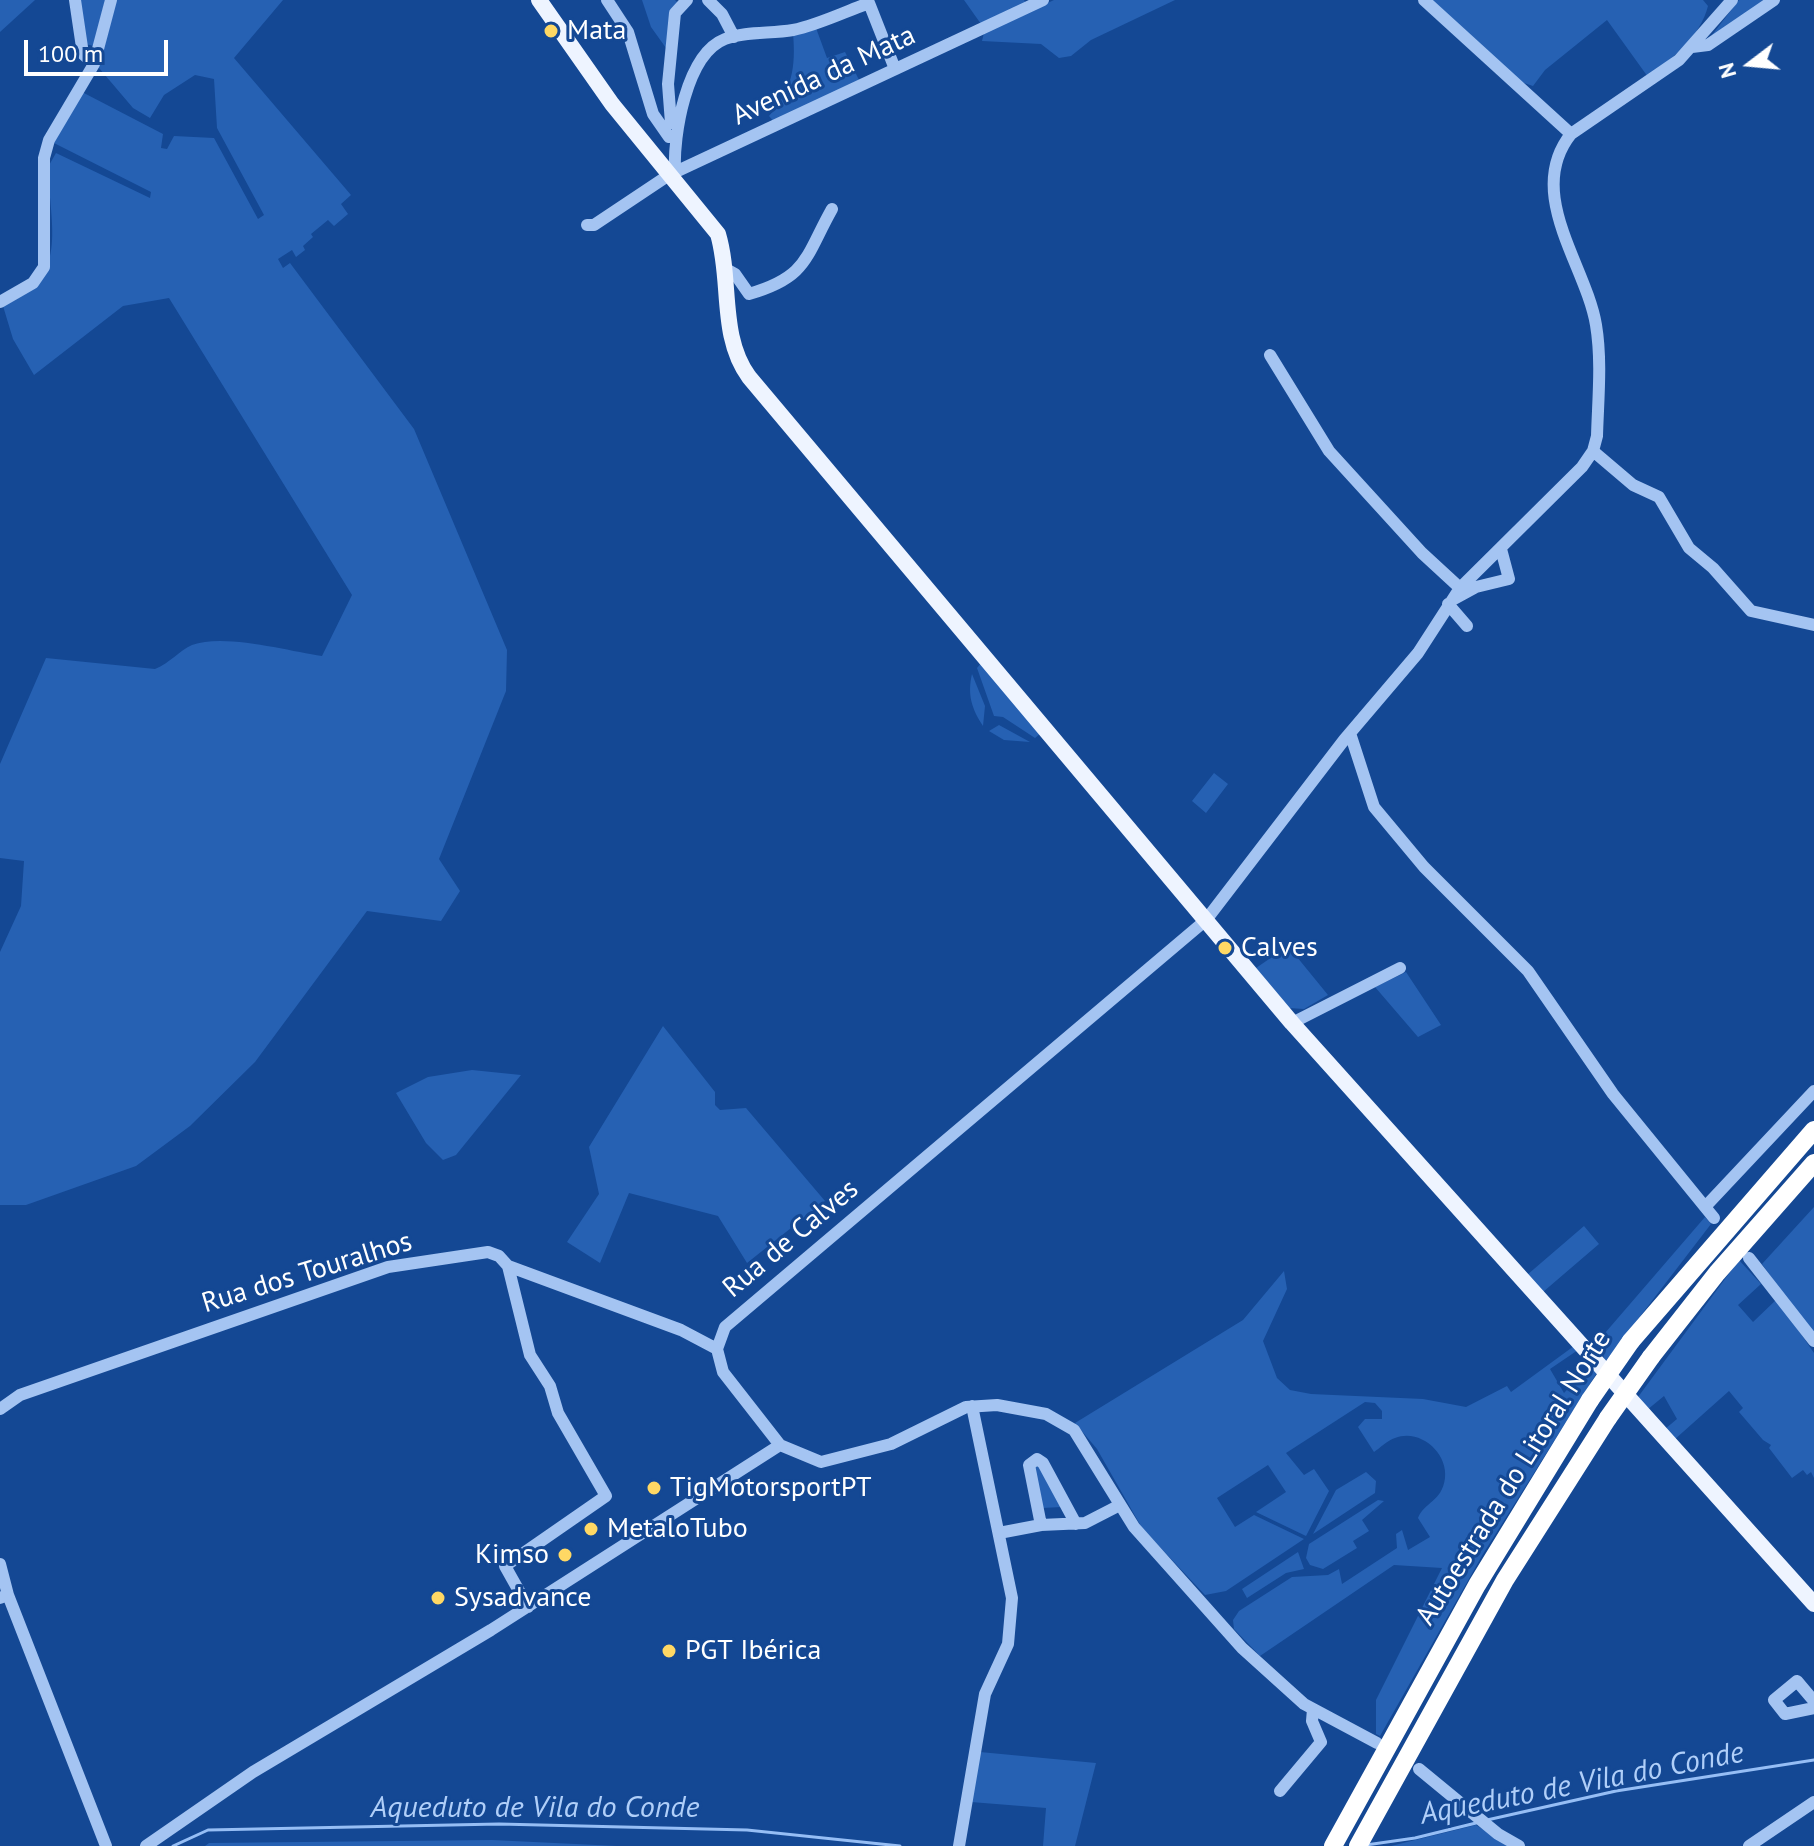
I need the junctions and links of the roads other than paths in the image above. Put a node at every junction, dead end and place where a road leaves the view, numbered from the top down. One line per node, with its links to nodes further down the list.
1 (75, 0): 14 (street)
2 (111, 0): 14 (street)
3 (539, 0): 18 (main road)
4 (607, 0): 17 (street)
5 (687, 0): 17 (street)
6 (708, 0): 12 (street)
7 (1043, 0): 15 (street, Avenida da Mata)
8 (1424, 0): 16 (street)
9 (1732, 0): 13 (street)
10 (1774, 0): 13 (street)
11 (870, 2): 12 (street); 15 (street)
12 (734, 37): 18 (street)
13 (1692, 47): 16 (street)
14 (94, 64): 22 (street)
15 (895, 69): 18 (street, Avenida da Mata)
16 (1571, 134): 24 (street)
17 (669, 137): 18 (street)
18 (669, 172): 20 (street, Avenida da Mata); 21 (main road)
19 (832, 209): 21 (street)
20 (587, 225)
21 (726, 269): 31 (main road)
22 (0, 302)
23 (1270, 355): 26 (street)
24 (1593, 451): 25 (street, Rua de Calves); 28 (street)
25 (1501, 549): 26 (street, Rua de Calves); 27 (street)
26 (1460, 588): 27 (street, Rua de Calves)
27 (1450, 602): 29 (street); 30 (street, Rua de Calves)
28 (1814, 625)
29 (1467, 626)
30 (1350, 733): 31 (street, Rua de Calves); 37 (street)
31 (1206, 920): 33 (main road); 42 (street, Rua de Calves)
32 (1400, 968): 33 (street)
33 (1292, 1023): 52 (main road)
34 (1814, 1091): 37 (street)
35 (1814, 1130): 64 (highway, Autoestrada do Litoral Norte, bridge)
36 (1814, 1163): 65 (highway, Autoestrada do Litoral Norte, bridge)
37 (1705, 1207): 38 (street)
38 (1714, 1218)
39 (1749, 1258): 41 (street)
40 (508, 1266): 42 (street, Rua dos Touralhos); 44 (street, Rua dos Touralhos); 53 (street)
41 (1814, 1341)
42 (717, 1349): 45 (street)
43 (972, 1406): 45 (street); 46 (street); 49 (street)
44 (0, 1409)
45 (780, 1445): 53 (street)
46 (1120, 1505): 47 (street); 56 (street)
47 (1076, 1524): 48 (street); 48 (street)
48 (1041, 1525): 49 (street)
49 (999, 1533): 63 (street)
50 (0, 1564): 51 (street)
51 (4, 1596): 61 (street)
52 (1814, 1604)
53 (528, 1607): 62 (street)
54 (1814, 1701): 55 (street)
55 (1814, 1708)
56 (1313, 1709): 57 (street); 59 (street)
57 (1377, 1743)
58 (1419, 1769): 66 (street)
59 (1280, 1791)
60 (1814, 1802): 67 (street)
61 (106, 1846)
62 (146, 1846)
63 (959, 1846)
64 (1333, 1846)
65 (1358, 1846)
66 (1519, 1846)
67 (1749, 1846)

